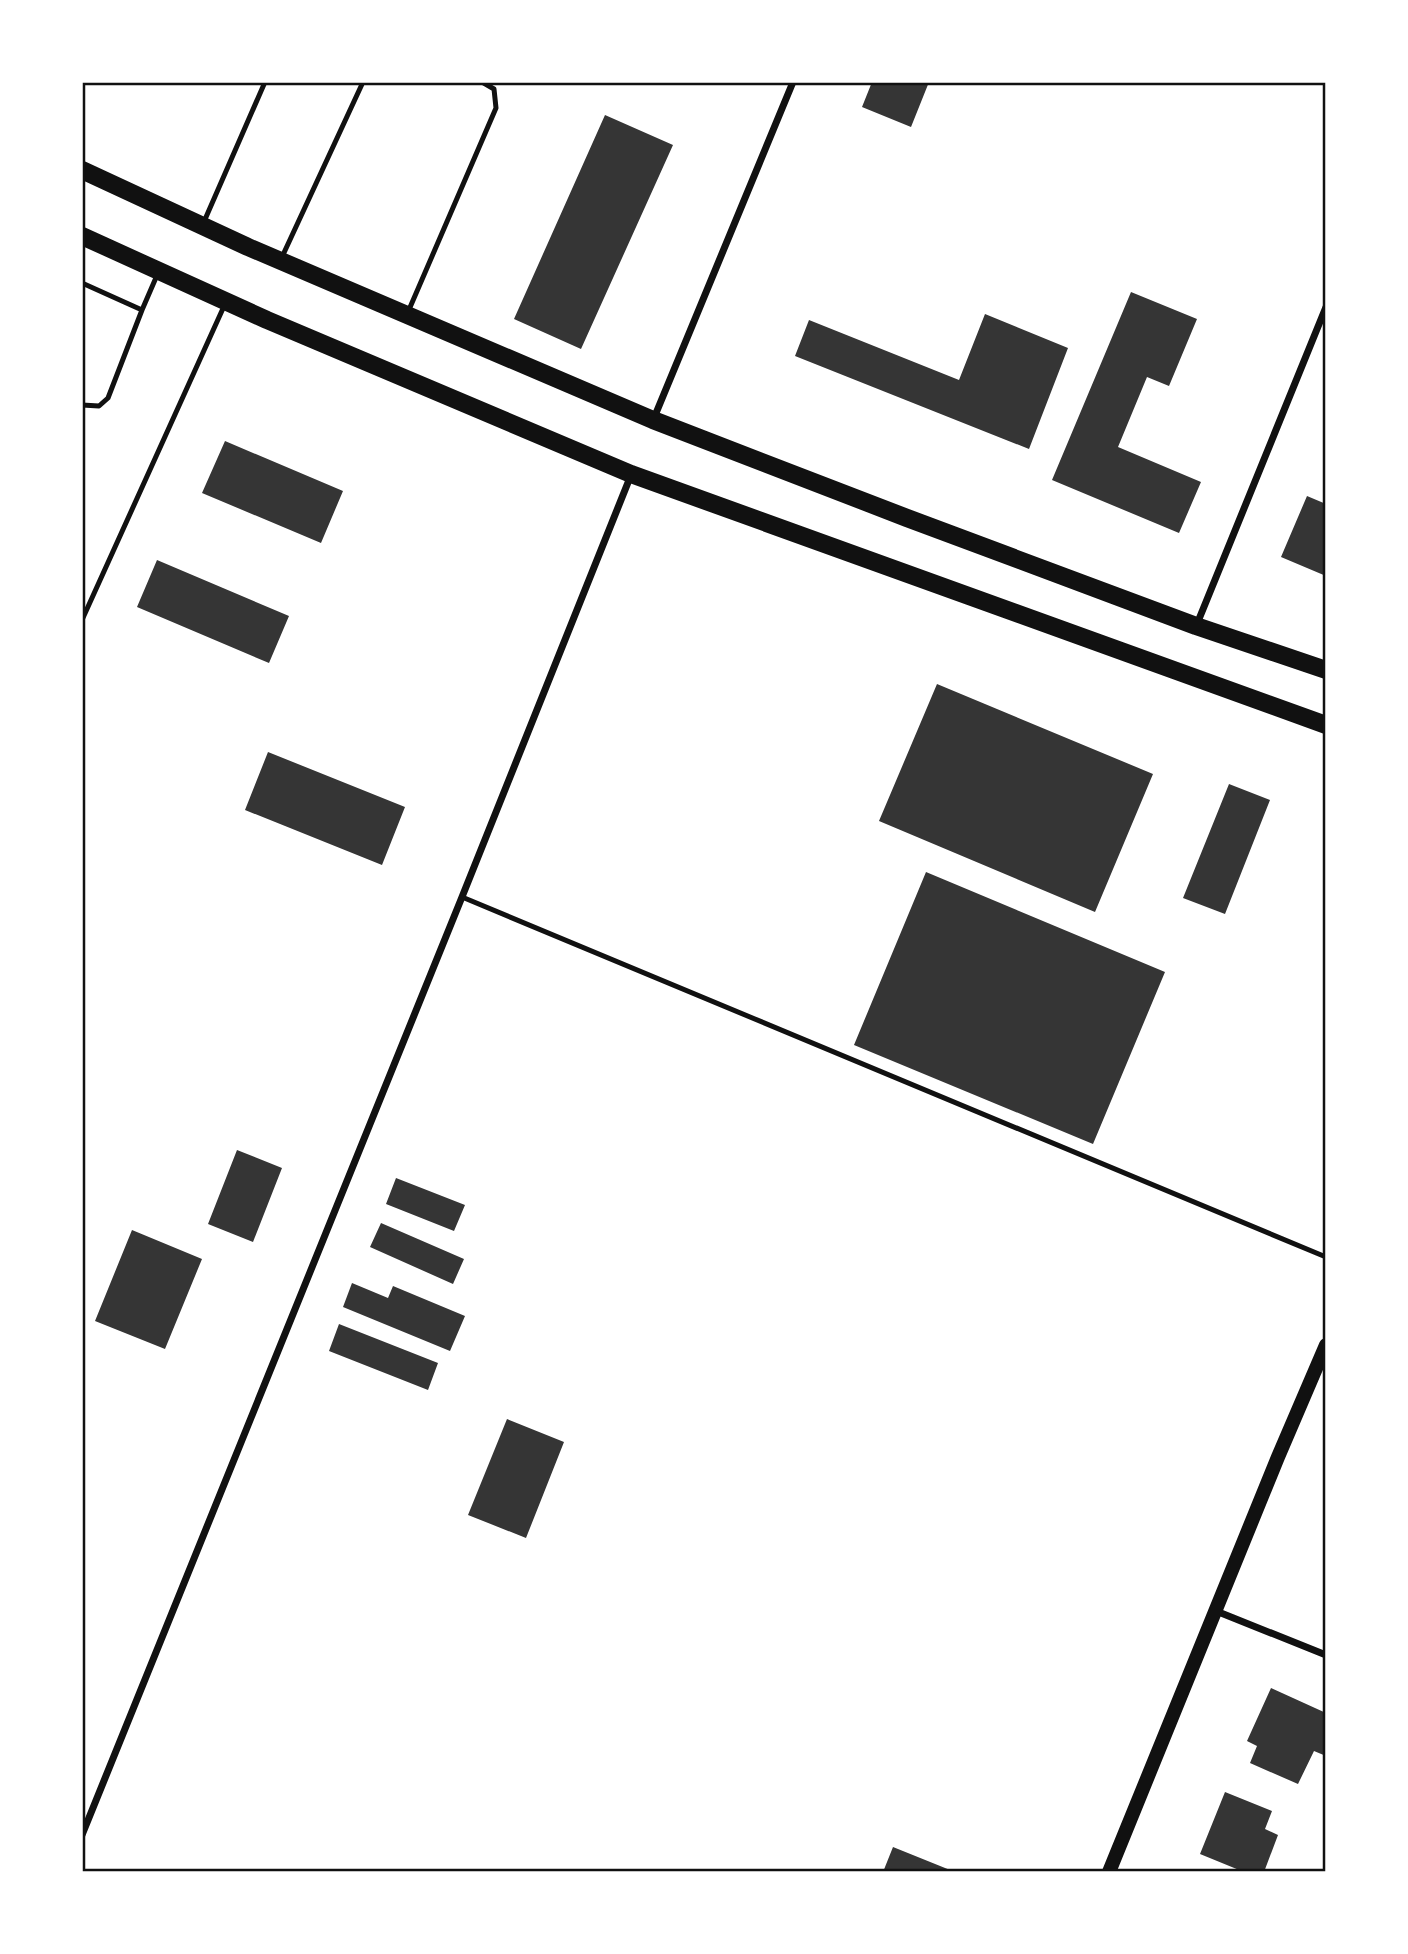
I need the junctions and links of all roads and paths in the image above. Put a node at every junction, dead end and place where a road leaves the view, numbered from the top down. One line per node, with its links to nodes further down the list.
1 (265, 82): 6 (lane)
2 (363, 82): 8 (lane)
3 (482, 82): 14 (lane)
4 (793, 82): 16 (street)
5 (82, 170): 6 (main road)
6 (202, 226): 8 (main road)
7 (82, 236): 9 (main road)
8 (280, 261): 14 (main road)
9 (159, 271): 11 (main road); 13 (lane)
10 (82, 283): 13 (lane)
11 (226, 301): 17 (main road); 18 (lane)
12 (1326, 307): 19 (street)
13 (142, 310): 15 (lane)
14 (407, 315): 16 (main road)
15 (82, 405)
16 (653, 420): 19 (main road)
17 (631, 474): 21 (main road); 22 (street)
18 (82, 620)
19 (1196, 626): 20 (main road)
20 (1326, 670)
21 (1326, 725)
22 (462, 897): 23 (lane); 27 (street)
23 (1326, 1257)
24 (1326, 1345): 25 (main road)
25 (1216, 1611): 26 (street); 28 (main road)
26 (1326, 1655)
27 (82, 1835)
28 (1109, 1872)

